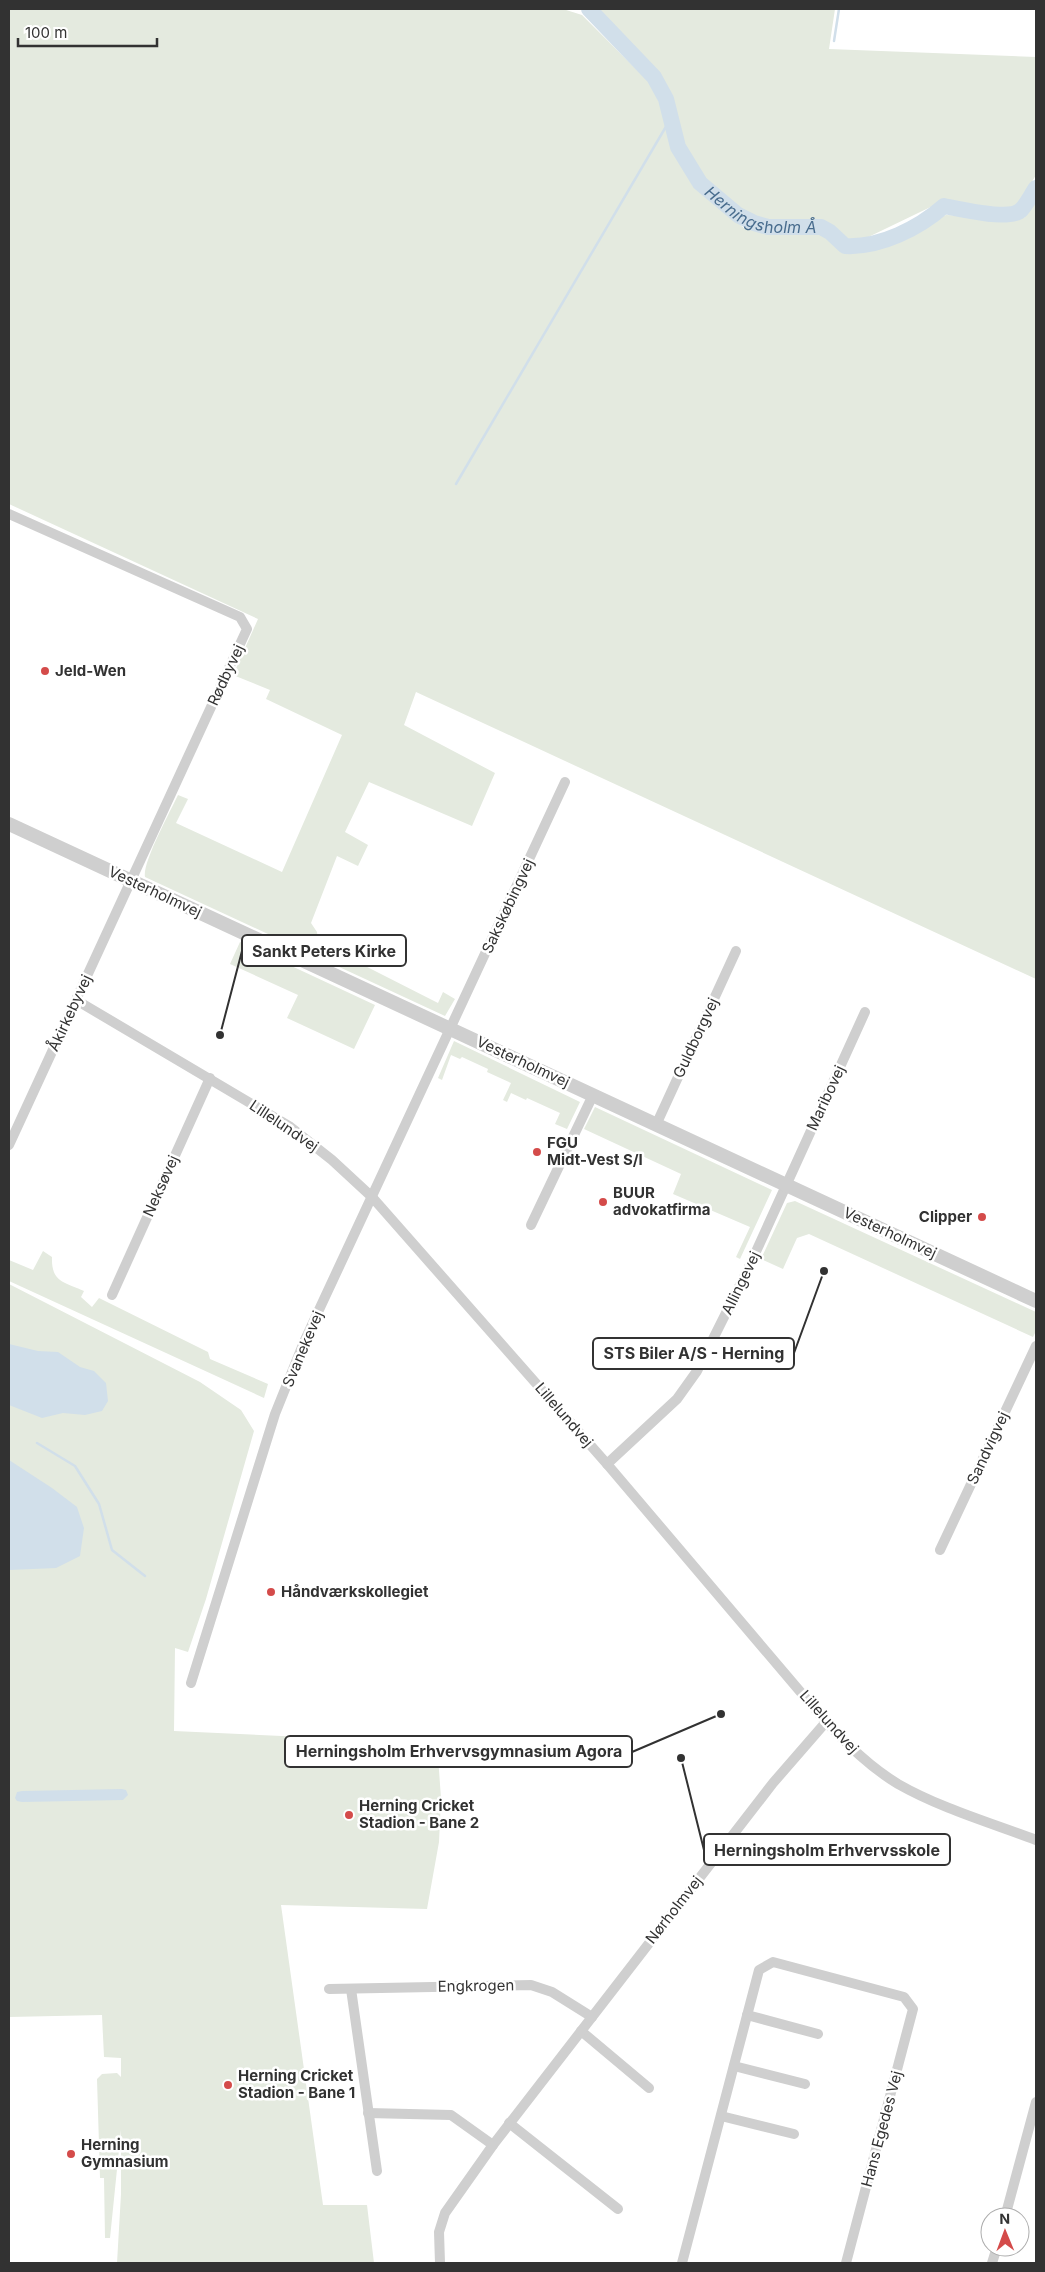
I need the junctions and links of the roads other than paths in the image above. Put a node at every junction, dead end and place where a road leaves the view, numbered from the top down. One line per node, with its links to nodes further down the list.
1 (9, 514): 4 (street, Rødbyvej)
2 (565, 782): 8 (street, Sakskøbingvej)
3 (9, 824): 4 (street, Vesterholmvej)
4 (131, 881): 6 (street, Åkirkebyvej); 8 (street, Vesterholmvej)
5 (736, 951): 11 (street, Guldborgvej)
6 (76, 1000): 9 (street, Lillelundvej); 12 (street, Åkirkebyvej)
7 (865, 1012): 13 (street, Maribovej)
8 (451, 1029): 10 (street, Vesterholmvej); 14 (street, Svanekevej)
9 (210, 1078): 14 (street, Lillelundvej); 16 (street, Neksøvej)
10 (593, 1095): 11 (street, Vesterholmvej); 15 (street)
11 (656, 1124): 13 (street, Vesterholmvej)
12 (9, 1144)
13 (786, 1184): 17 (street, Vesterholmvej); 19 (street, Allingevej)
14 (372, 1198): 19 (street, Lillelundvej); 21 (street, Svanekevej)
15 (531, 1225)
16 (112, 1295)
17 (1036, 1301)
18 (1036, 1346): 20 (street, Sandvigvej)
19 (607, 1464): 22 (street, Lillelundvej)
20 (940, 1550)
21 (191, 1683)
22 (826, 1722): 23 (street, Lillelundvej); 27 (street, Nørholmvej)
23 (1036, 1840)
24 (329, 1988): 25 (street, Engkrogen)
25 (351, 1989): 27 (street, Engkrogen); 34 (street)
26 (747, 2015): 29 (street); 30 (street); 45 (street, Hans Egedes Vej)
27 (592, 2017): 28 (street, Nørholmvej)
28 (581, 2031): 32 (street); 37 (street, Nørholmvej)
29 (818, 2034)
30 (734, 2066): 31 (street); 36 (street)
31 (805, 2084)
32 (649, 2088)
33 (1036, 2102): 35 (street)
34 (368, 2113): 39 (street); 40 (street)
35 (1035, 2114): 41 (street)
36 (721, 2116): 38 (street); 44 (street)
37 (509, 2123): 39 (street, Nørholmvej); 42 (street)
38 (794, 2134)
39 (493, 2145): 43 (street, Nørholmvej)
40 (377, 2170)
41 (1008, 2207)
42 (618, 2209)
43 (440, 2263)
44 (682, 2263)
45 (846, 2263)

